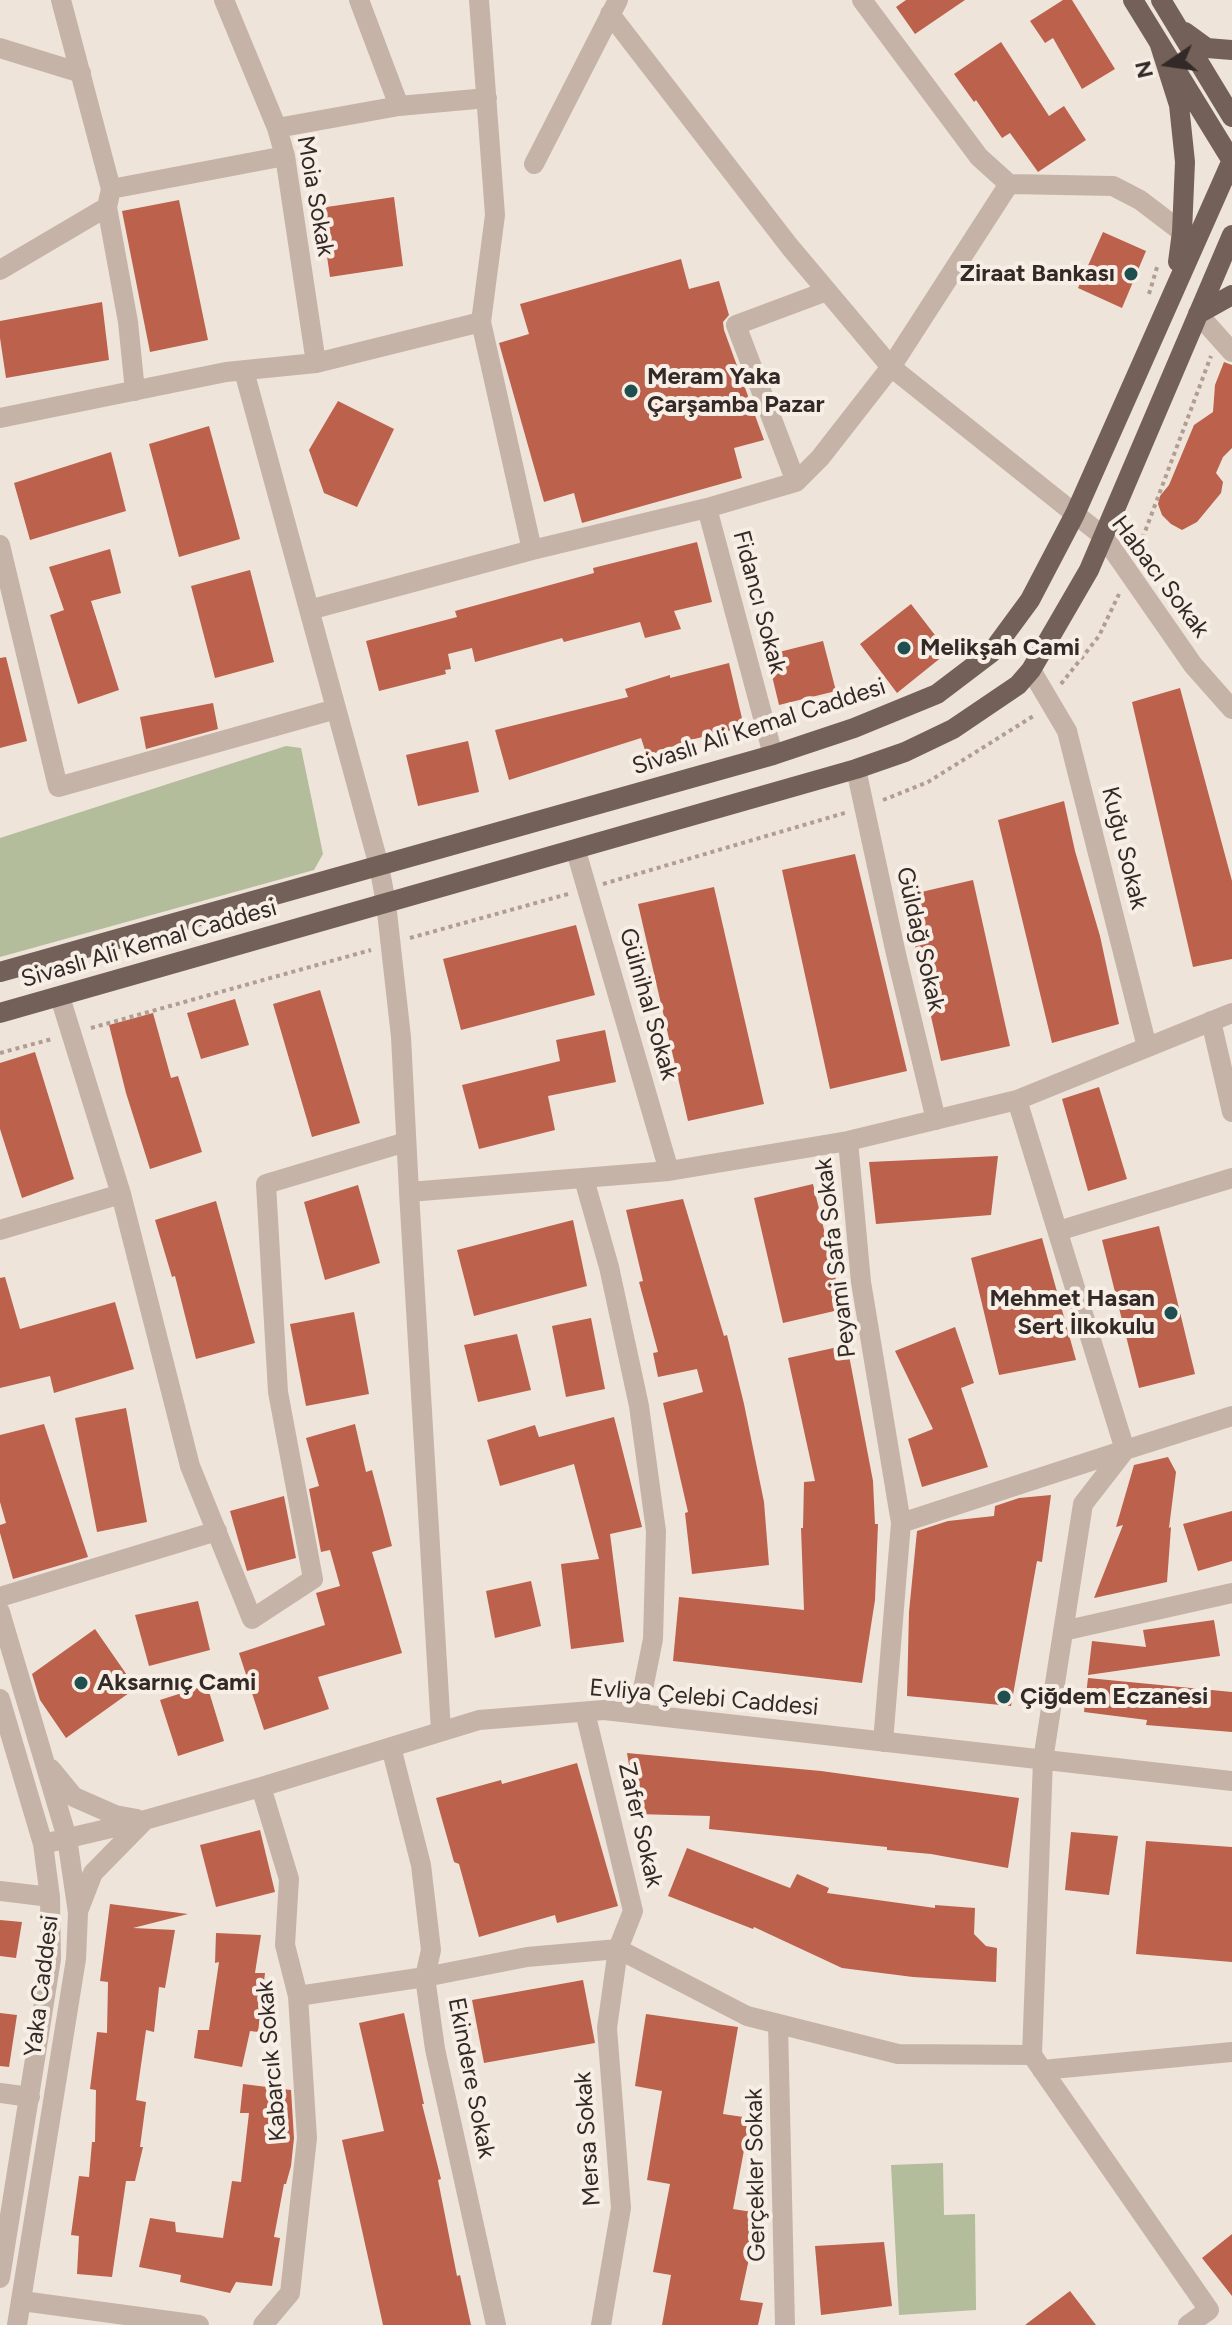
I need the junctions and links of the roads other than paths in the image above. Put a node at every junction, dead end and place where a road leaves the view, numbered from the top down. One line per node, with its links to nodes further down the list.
1 (61, 0): 13 (street)
2 (224, 0): 17 (street, Moia Sokak)
3 (359, 0): 15 (street)
4 (479, 0): 14 (street)
5 (862, 0): 21 (street)
6 (1133, 0): 10 (main road)
7 (1161, 0): 9 (main road)
8 (614, 7): 20 (street); 27 (street, Habacı Sokak)
9 (1177, 27): 12 (main road); 16 (main road)
10 (1159, 42): 19 (main road); 23 (main road)
11 (0, 48): 13 (street)
12 (1232, 50)
13 (81, 73): 22 (street)
14 (487, 98): 15 (street); 30 (street)
15 (399, 106): 17 (street)
16 (1232, 117)
17 (277, 128): 18 (street, Moia Sokak)
18 (285, 156): 22 (street); 32 (street, Moia Sokak)
19 (1232, 160): 26 (main road, Sivaslı Ali Kemal Caddesi)
20 (534, 164)
21 (1009, 184): 23 (street); 33 (street)
22 (109, 198): 25 (street); 35 (street)
23 (1182, 232): 26 (main road)
24 (1232, 235): 29 (main road, Sivaslı Ali Kemal Caddesi)
25 (0, 270)
26 (1174, 287): 39 (main road, Sivaslı Ali Kemal Caddesi)
27 (827, 291): 33 (street, Habacı Sokak); 37 (street)
28 (1232, 295): 29 (main road)
29 (1198, 314): 31 (street); 40 (main road, Sivaslı Ali Kemal Caddesi)
30 (481, 322): 32 (street); 42 (street)
31 (1232, 352)
32 (316, 363): 34 (street)
33 (891, 367): 37 (street); 39 (street, Habacı Sokak)
34 (244, 371): 35 (street); 43 (street)
35 (135, 391): 36 (street)
36 (0, 418)
37 (796, 482): 38 (street)
38 (707, 508): 42 (street); 47 (street, Fidancı Sokak)
39 (1075, 514): 40 (street, Habacı Sokak); 47 (main road, Sivaslı Ali Kemal Caddesi)
40 (1104, 537): 44 (main road, Sivaslı Ali Kemal Caddesi); 46 (street, Habacı Sokak)
41 (0, 545): 45 (street)
42 (532, 550): 43 (street)
43 (309, 610): 45 (street)
44 (1031, 670): 48 (main road, Sivaslı Ali Kemal Caddesi); 57 (street, Kuğu Sokak)
45 (336, 709): 50 (street)
46 (1232, 709)
47 (773, 755): 50 (main road, Sivaslı Ali Kemal Caddesi)
48 (856, 769): 49 (main road, Sivaslı Ali Kemal Caddesi); 60 (street, Güldağ Sokak)
49 (576, 851): 51 (main road, Sivaslı Ali Kemal Caddesi); 63 (street, Gülnihal Sokak)
50 (379, 866): 51 (street); 52 (main road, Sivaslı Ali Kemal Caddesi)
51 (386, 903): 53 (main road, Sivaslı Ali Kemal Caddesi); 62 (street)
52 (0, 972)
53 (60, 997): 54 (main road, Sivaslı Ali Kemal Caddesi); 67 (street)
54 (0, 1013)
55 (1232, 1013): 56 (street, Peyami Safa Sokak)
56 (1211, 1021): 57 (street, Peyami Safa Sokak); 59 (street)
57 (1147, 1047): 58 (street, Peyami Safa Sokak)
58 (1017, 1100): 60 (street, Peyami Safa Sokak); 69 (street)
59 (1232, 1112)
60 (936, 1120): 61 (street, Peyami Safa Sokak)
61 (848, 1141): 63 (street); 72 (street, Peyami Safa Sokak)
62 (406, 1142): 66 (street); 73 (street)
63 (669, 1171): 65 (street)
64 (1232, 1178): 69 (street)
65 (584, 1179): 66 (street); 80 (street)
66 (409, 1192): 81 (street)
67 (121, 1194): 68 (street); 73 (street)
68 (0, 1230)
69 (1058, 1231): 71 (street)
70 (1232, 1416): 71 (street)
71 (1125, 1450): 72 (street); 77 (street)
72 (901, 1523): 83 (street, Peyami Safa Sokak)
73 (217, 1531): 75 (street)
74 (1232, 1593): 77 (street)
75 (0, 1597)
76 (0, 1612): 85 (street, Yaka Caddesi)
77 (1063, 1631): 86 (street)
78 (0, 1699): 82 (street, Yaka Caddesi)
79 (585, 1712): 80 (street, Evliya Çelebi Caddesi); 81 (street, Evliya Çelebi Caddesi); 95 (street, Zafer Sokak)
80 (638, 1714): 83 (street, Evliya Çelebi Caddesi)
81 (441, 1731): 84 (street, Evliya Çelebi Caddesi)
82 (7, 1742): 91 (street, Yaka Caddesi)
83 (883, 1742): 86 (street, Evliya Çelebi Caddesi)
84 (391, 1747): 88 (street, Evliya Çelebi Caddesi); 96 (street, Ekindere Sokak)
85 (43, 1760): 89 (street); 90 (street, Yaka Caddesi)
86 (1043, 1760): 87 (street, Evliya Çelebi Caddesi); 100 (street)
87 (1232, 1781)
88 (261, 1787): 89 (street, Evliya Çelebi Caddesi); 97 (street, Kabarcık Sokak)
89 (145, 1820): 90 (street, Evliya Çelebi Caddesi); 94 (street)
90 (67, 1838): 91 (street, Evliya Çelebi Caddesi); 94 (street, Yaka Caddesi)
91 (43, 1844): 93 (street, Yaka Caddesi)
92 (0, 1891): 93 (street)
93 (50, 1897): 102 (street, Yaka Caddesi)
94 (78, 1913): 104 (street, Yaka Caddesi)
95 (618, 1949): 96 (street); 98 (street); 110 (street, Mersa Sokak)
96 (425, 1977): 97 (street); 109 (street, Ekindere Sokak)
97 (298, 1996): 108 (street, Kabarcık Sokak)
98 (778, 2024): 100 (street); 111 (street, Gerçekler Sokak)
99 (1232, 2052): 100 (street)
100 (1037, 2062): 105 (street)
101 (0, 2093): 102 (street)
102 (30, 2097): 103 (street, Yaka Caddesi)
103 (0, 2278)
104 (22, 2301): 106 (street, Yaka Caddesi); 107 (street)
105 (1216, 2318): 112 (street)
106 (17, 2325)
107 (199, 2325)
108 (263, 2325)
109 (496, 2325)
110 (601, 2325)
111 (785, 2325)
112 (1188, 2325)

